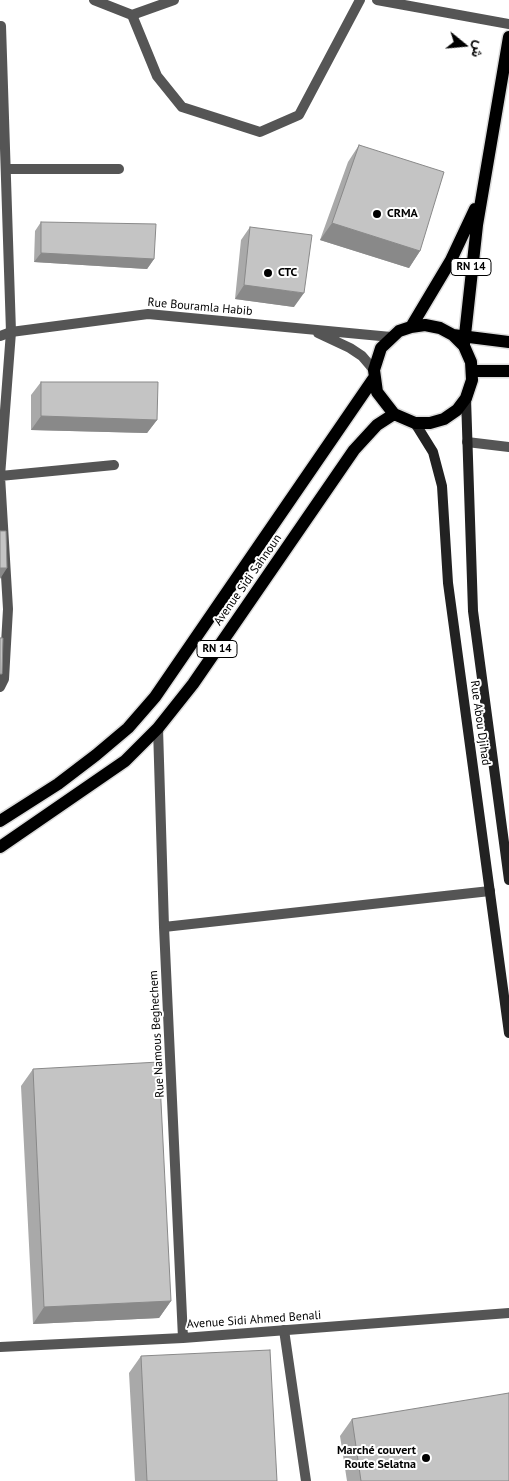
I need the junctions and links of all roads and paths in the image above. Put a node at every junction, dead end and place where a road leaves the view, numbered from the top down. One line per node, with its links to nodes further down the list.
1 (94, 0): 5 (street)
2 (174, 0): 5 (street)
3 (360, 0): 5 (street)
4 (377, 0): 6 (street)
5 (132, 15)
6 (509, 24)
7 (1, 26): 9 (street)
8 (509, 37): 12 (main road, RN 14)
9 (2, 104): 11 (street)
10 (119, 168): 11 (street)
11 (6, 169): 15 (street)
12 (483, 188): 13 (main road, RN 14); 18 (main road, RN 14)
13 (411, 327): 17 (main road); 18 (main road)
14 (310, 329): 15 (street, Rue Bouramla Habib); 17 (street, Rue Bouramla Habib); 22 (street)
15 (11, 332): 16 (street, Rue Bouramla Habib); 29 (street)
16 (0, 336)
17 (391, 337): 22 (main road)
18 (461, 339): 19 (main road); 20 (main road)
19 (509, 342)
20 (472, 371): 21 (main road); 23 (main road)
21 (509, 371)
22 (374, 374): 24 (main road); 33 (main road, Avenue Sidi Sahnoun / RN 14)
23 (466, 398): 25 (main road); 26 (main road, Rue Abou Djihad)
24 (394, 414): 25 (main road); 32 (main road, Avenue Sidi Sahnoun / RN 14)
25 (415, 423): 36 (main road, Rue Abou Djihad)
26 (466, 442): 27 (street); 35 (main road, Rue Abou Djihad)
27 (509, 448)
28 (114, 465): 29 (street)
29 (0, 476): 30 (street)
30 (4, 609): 31 (street)
31 (0, 687)
32 (158, 728): 34 (main road, Avenue Sidi Sahnoun / RN 14); 37 (street, Rue Namous Beghechem)
33 (0, 821)
34 (0, 847)
35 (509, 880)
36 (490, 891): 37 (street); 38 (main road, Rue Abou Djihad)
37 (164, 927): 41 (street, Rue Namous Beghechem)
38 (509, 1033)
39 (509, 1313): 40 (street, Avenue Sidi Ahmed Benali)
40 (284, 1330): 41 (street, Avenue Sidi Ahmed Benali); 43 (street)
41 (183, 1338): 42 (street, Avenue Sidi Ahmed Benali)
42 (0, 1347)
43 (306, 1481)

